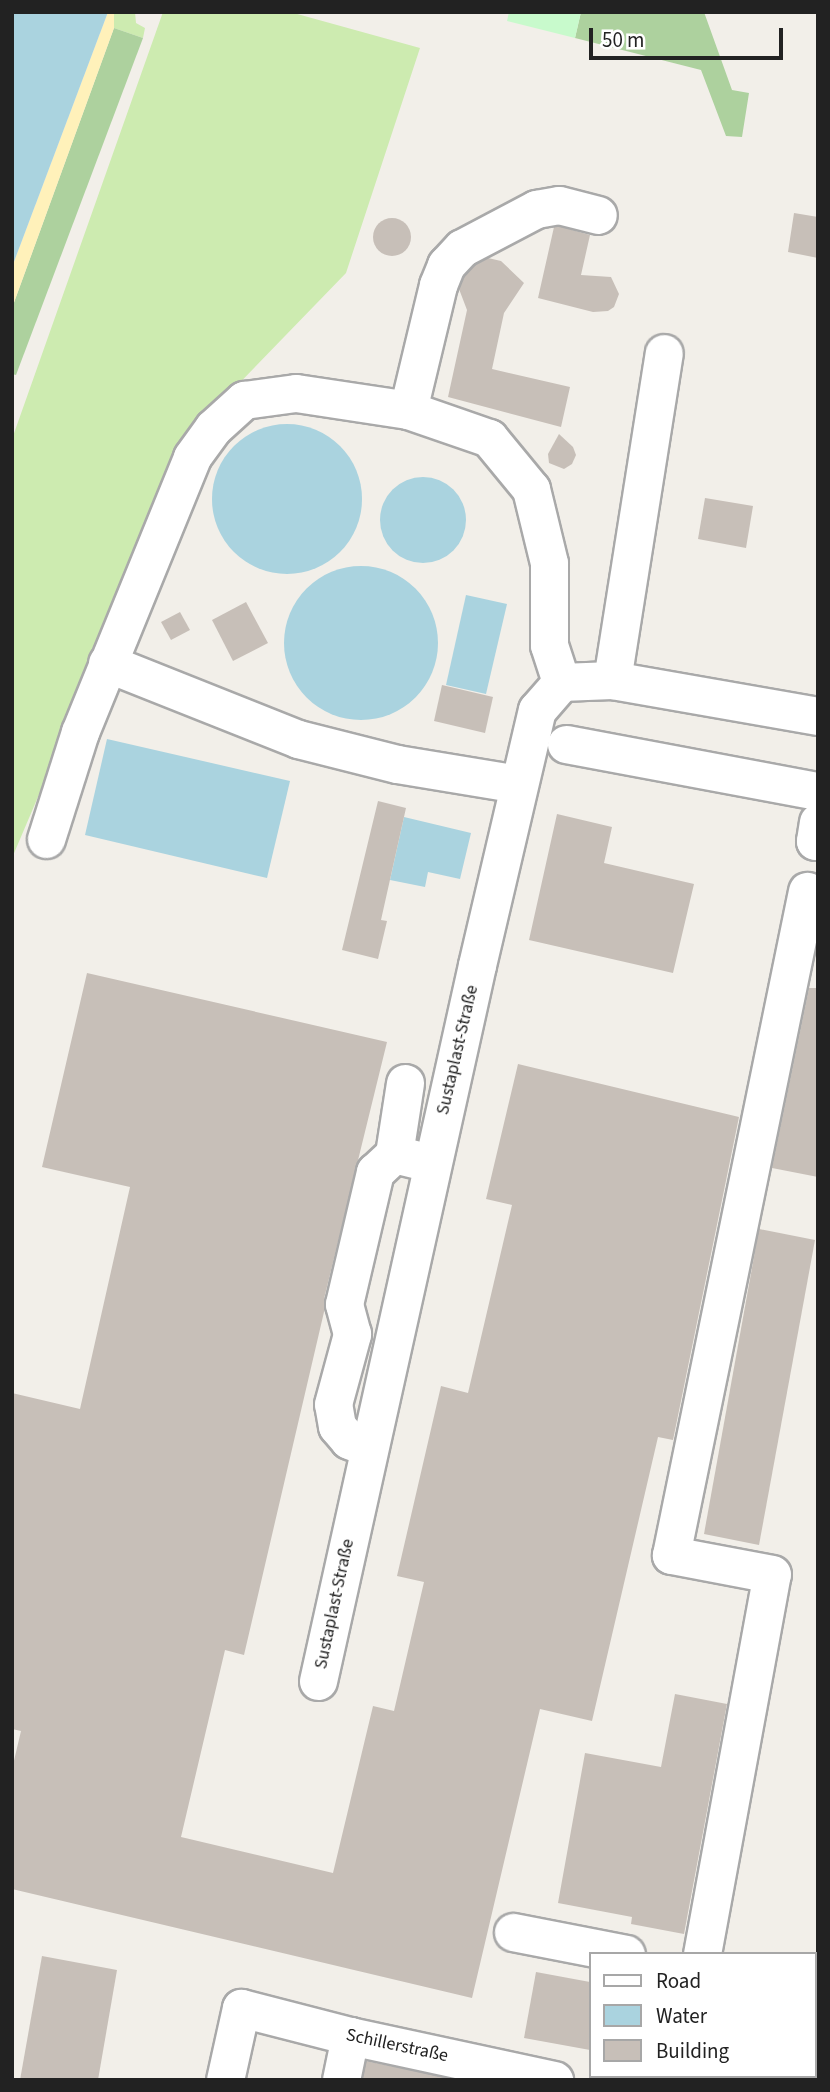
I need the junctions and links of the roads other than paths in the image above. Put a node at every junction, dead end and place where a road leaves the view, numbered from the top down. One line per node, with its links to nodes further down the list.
1 (598, 215): 3 (street)
2 (664, 353): 5 (street)
3 (408, 410): 4 (street); 6 (street)
4 (107, 663): 9 (street); 12 (street)
5 (611, 680): 6 (street); 7 (street)
6 (561, 682): 9 (street, Sustaplast-Straße)
7 (818, 716)
8 (566, 744): 10 (street)
9 (518, 784): 17 (street, Sustaplast-Straße)
10 (818, 791)
11 (818, 822): 13 (street)
12 (46, 839)
13 (818, 841)
14 (807, 891): 22 (street)
15 (405, 1083): 16 (street)
16 (394, 1154): 17 (street); 18 (street)
17 (433, 1163): 18 (street, Sustaplast-Straße)
18 (369, 1448): 19 (street, Sustaplast-Straße)
19 (318, 1681)
20 (513, 1932): 21 (street)
21 (616, 1952)
22 (702, 1952)
23 (349, 2036): 24 (street, Schillerstraße); 25 (street); 26 (street, Schillerstraße)
24 (225, 2080)
25 (341, 2080)
26 (554, 2080)

